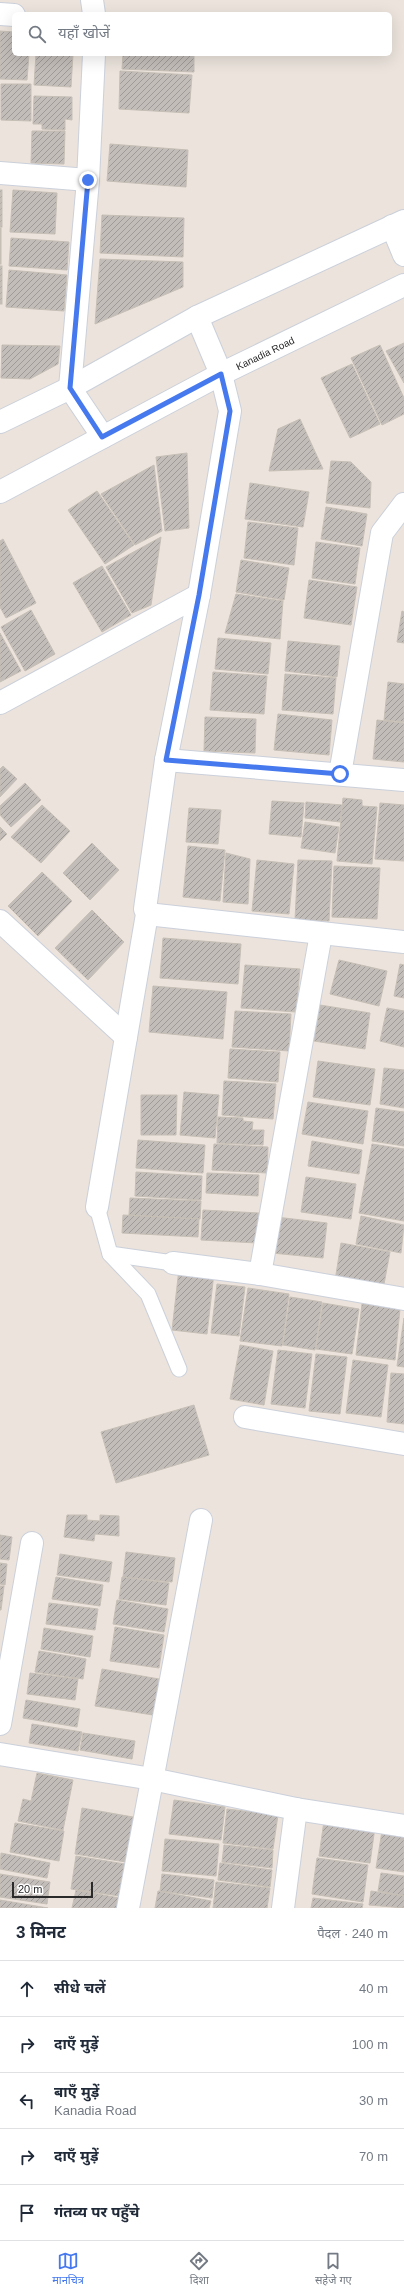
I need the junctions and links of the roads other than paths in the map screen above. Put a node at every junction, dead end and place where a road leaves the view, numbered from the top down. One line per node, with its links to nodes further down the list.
1 (92, 0): 2 (street)
2 (94, 12)
3 (0, 14): 4 (street)
4 (12, 15)
5 (94, 56): 7 (street)
6 (0, 173): 7 (street)
7 (88, 180): 13 (street)
8 (398, 224): 9 (street); 11 (street)
9 (404, 255)
10 (404, 286): 12 (street, Kanadia Road)
11 (196, 317): 12 (street); 13 (street)
12 (221, 374): 15 (street, Kanadia Road); 18 (street)
13 (70, 388): 14 (street); 15 (street)
14 (0, 422)
15 (102, 437): 16 (street, Kanadia Road)
16 (0, 492)
17 (404, 504): 21 (street)
18 (199, 595): 19 (street); 20 (street)
19 (0, 703)
20 (166, 760): 21 (street); 23 (street)
21 (340, 774): 22 (street)
22 (404, 780)
23 (147, 914): 25 (street); 27 (street)
24 (0, 921): 27 (street)
25 (322, 934): 26 (street); 31 (street)
26 (404, 942)
27 (126, 1037): 28 (street)
28 (97, 1207): 29 (lane)
29 (110, 1254): 30 (lane); 33 (lane)
30 (173, 1263): 31 (street)
31 (260, 1274): 32 (street)
32 (404, 1299)
33 (179, 1369)
34 (245, 1417): 35 (street)
35 (404, 1444)
36 (201, 1520): 40 (street)
37 (32, 1543): 38 (street)
38 (0, 1724)
39 (0, 1754): 40 (street)
40 (152, 1779): 41 (street); 43 (street)
41 (296, 1810): 42 (street); 44 (street)
42 (404, 1826)
43 (128, 1908)
44 (283, 1908)

